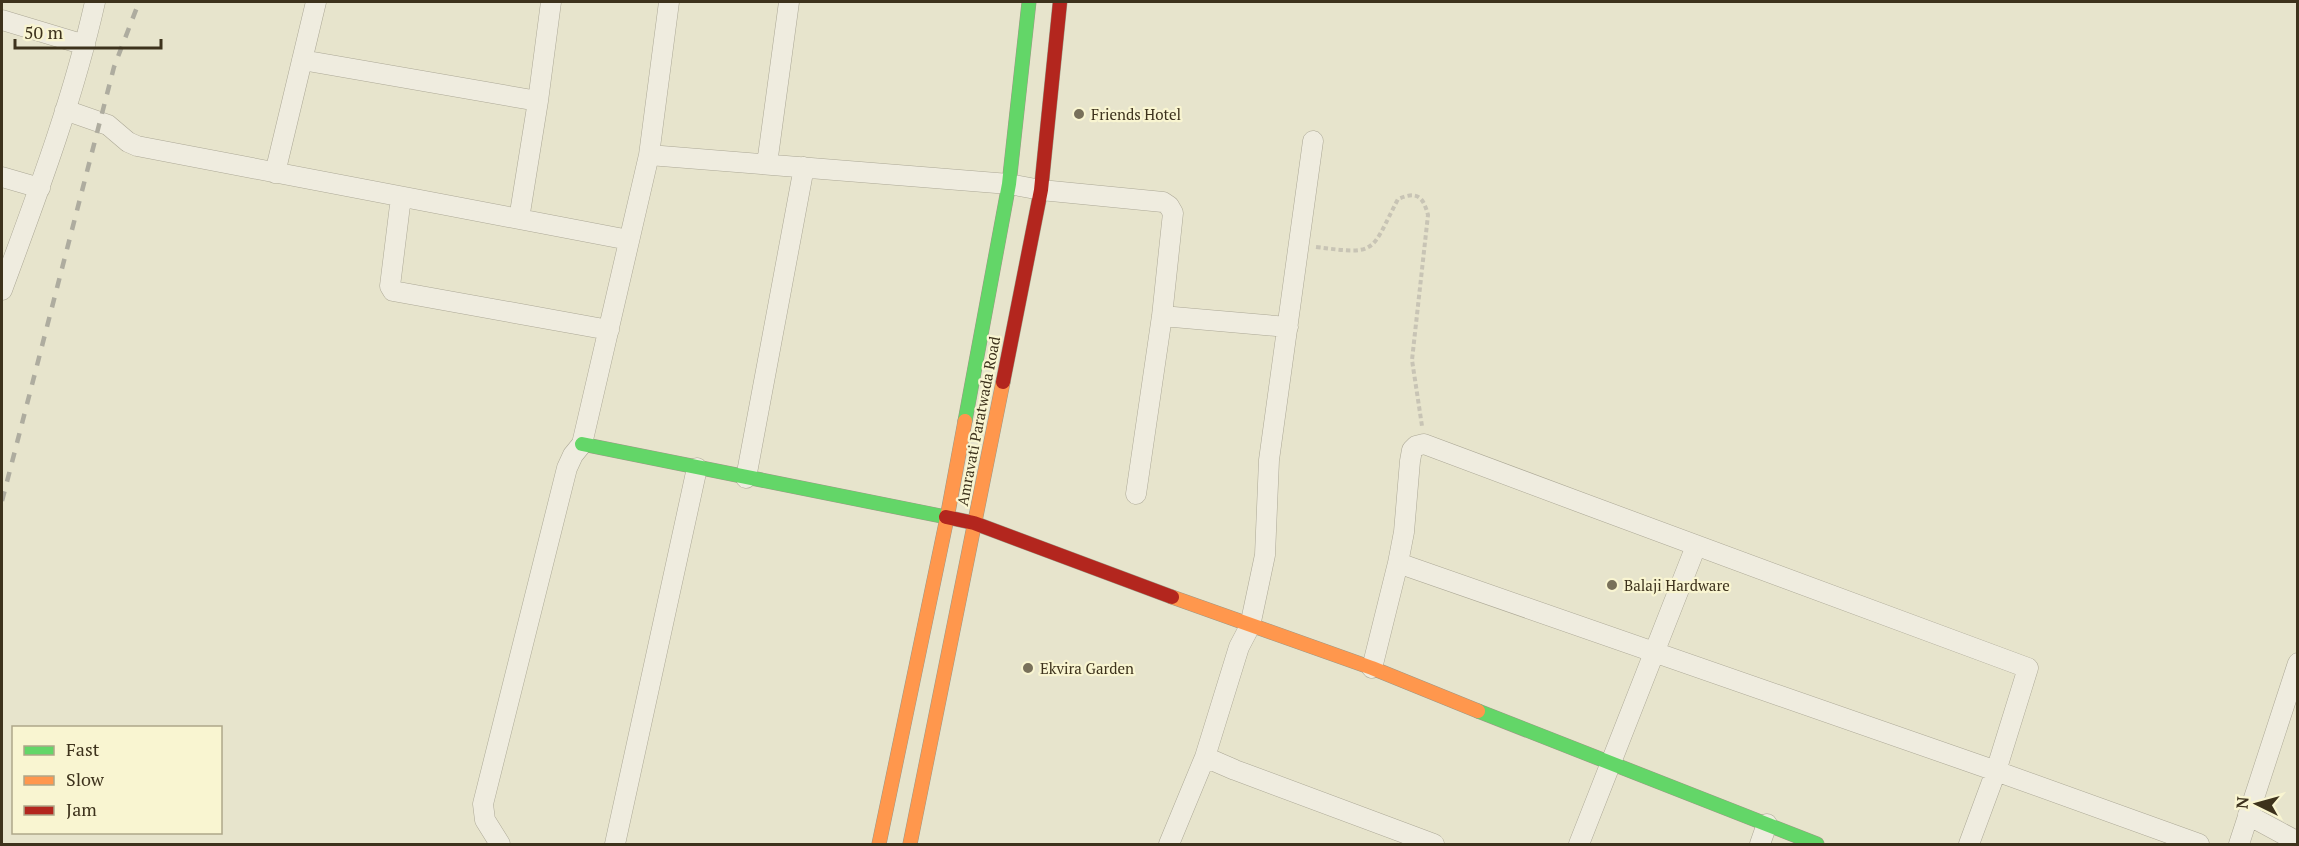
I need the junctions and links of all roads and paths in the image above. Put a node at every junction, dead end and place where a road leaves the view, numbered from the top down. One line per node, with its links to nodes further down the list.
1 (94, 2): 9 (street)
2 (316, 2): 10 (street)
3 (551, 2): 11 (street)
4 (669, 2): 14 (street)
5 (789, 2): 15 (street)
6 (1029, 2): 19 (main road, Amravati Paratwada Road)
7 (1060, 2): 21 (main road, Amravati Paratwada Road)
8 (2, 20): 9 (street)
9 (85, 45): 12 (street)
10 (302, 60): 11 (street); 17 (street)
11 (538, 101): 23 (street)
12 (65, 110): 17 (street); 20 (street)
13 (1313, 141): 25 (street)
14 (649, 155): 15 (street); 24 (street)
15 (767, 164): 16 (street)
16 (804, 167): 19 (street); 33 (street)
17 (275, 173): 22 (street)
18 (2, 177): 20 (street)
19 (1009, 184): 21 (street); 35 (main road, Amravati Paratwada Road)
20 (40, 188): 26 (street)
21 (1041, 190): 27 (street); 36 (main road, Amravati Paratwada Road)
22 (401, 197): 23 (street); 29 (street)
23 (519, 219): 24 (street)
24 (629, 240): 29 (street)
25 (1299, 245): 28 (street); 31 (path)
26 (2, 290)
27 (1162, 316): 28 (street); 34 (street)
28 (1288, 327): 39 (street)
29 (609, 330): 30 (street)
30 (582, 444): 32 (main road); 50 (street)
31 (1424, 444): 37 (street); 38 (street)
32 (697, 468): 33 (main road); 51 (street)
33 (746, 478): 35 (main road)
34 (1136, 494)
35 (947, 518): 36 (main road); 52 (main road, Amravati Paratwada Road)
36 (974, 523): 39 (main road); 53 (main road, Amravati Paratwada Road)
37 (1696, 546): 40 (street); 46 (street)
38 (1398, 563): 40 (street); 42 (street)
39 (1250, 626): 42 (main road); 44 (street)
40 (1654, 652): 45 (street); 46 (street)
41 (2298, 663): 43 (street)
42 (1372, 668): 45 (main road)
43 (2292, 701): 47 (street)
44 (1205, 757): 54 (street); 55 (street)
45 (1610, 764): 48 (main road); 56 (street)
46 (1996, 771): 59 (street); 60 (street)
47 (2248, 815): 49 (street); 61 (street)
48 (1767, 824): 57 (street); 58 (main road)
49 (2298, 842)
50 (500, 844)
51 (615, 844)
52 (879, 844)
53 (910, 844)
54 (1169, 844)
55 (1434, 844)
56 (1579, 844)
57 (1760, 844)
58 (1817, 844)
59 (1969, 844)
60 (2199, 844)
61 (2239, 844)

